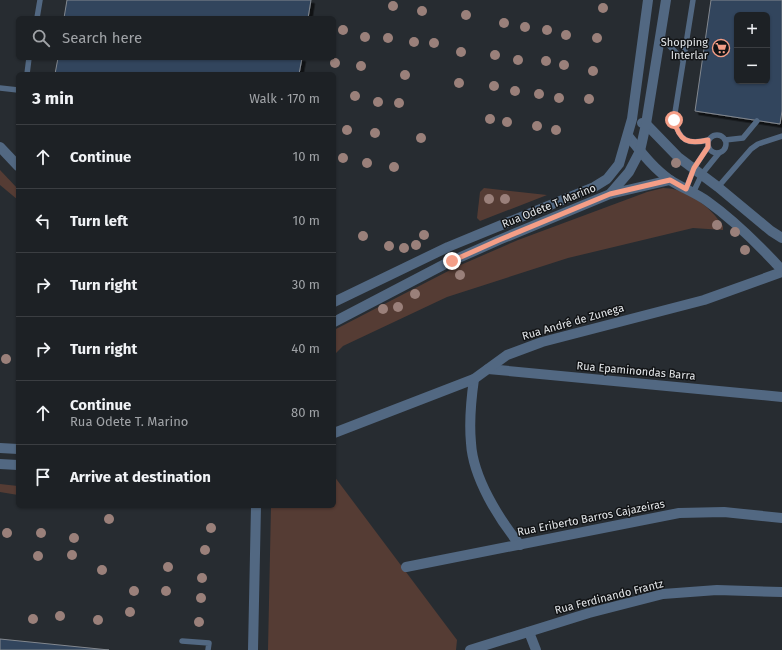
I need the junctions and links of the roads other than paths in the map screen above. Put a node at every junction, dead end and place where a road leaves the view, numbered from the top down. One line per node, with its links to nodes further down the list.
1 (40, 0): 5 (lane)
2 (648, 0): 12 (street, Rua Odete T. Marino)
3 (666, 0): 6 (street, Rua Odete T. Marino)
4 (693, 0): 8 (lane)
5 (36, 16)
6 (660, 36): 8 (lane); 14 (street, Rua Odete T. Marino)
7 (29, 60): 9 (lane)
8 (683, 60): 17 (lane)
9 (26, 72)
10 (0, 88): 11 (lane)
11 (16, 90)
12 (632, 119): 14 (street); 15 (street, Rua Odete T. Marino)
13 (757, 121): 18 (lane)
14 (646, 124): 21 (street, Rua Odete T. Marino); 24 (street)
15 (628, 136): 21 (street); 32 (street, Rua Odete T. Marino)
16 (782, 136): 26 (lane)
17 (708, 140): 18 (lane); 20 (lane)
18 (725, 140): 22 (lane)
19 (0, 147): 23 (street)
20 (708, 147): 22 (lane); 24 (lane)
21 (640, 151): 25 (street); 28 (street, Rua Odete T. Marino)
22 (719, 153): 24 (lane)
23 (16, 164)
24 (698, 171): 26 (street); 27 (lane); 27 (lane)
25 (670, 180): 27 (street); 28 (street)
26 (718, 187): 29 (street); 30 (street)
27 (690, 191): 29 (street)
28 (610, 194): 33 (street, Rua Odete T. Marino)
29 (706, 201): 31 (street)
30 (782, 238)
31 (782, 271): 34 (street, Rua André de Zunega)
32 (336, 301)
33 (336, 321)
34 (488, 369): 35 (street, Rua André de Zunega); 36 (street, Rua Epaminondas Barra)
35 (474, 379): 37 (street, Rua André de Zunega); 44 (street)
36 (782, 397)
37 (336, 432)
38 (0, 448): 39 (street)
39 (16, 450)
40 (0, 464): 41 (street)
41 (16, 466)
42 (256, 508): 50 (street)
43 (782, 518): 44 (street, Rua Eriberto Barros Cajazeiras)
44 (520, 545): 45 (street, Rua Eriberto Barros Cajazeiras)
45 (406, 567)
46 (782, 592): 47 (street, Rua Ferdinando Frantz)
47 (529, 632): 51 (street, Rua Ferdinando Frantz); 52 (street)
48 (182, 641): 49 (lane)
49 (208, 650)
50 (253, 650)
51 (470, 650)
52 (536, 650)

